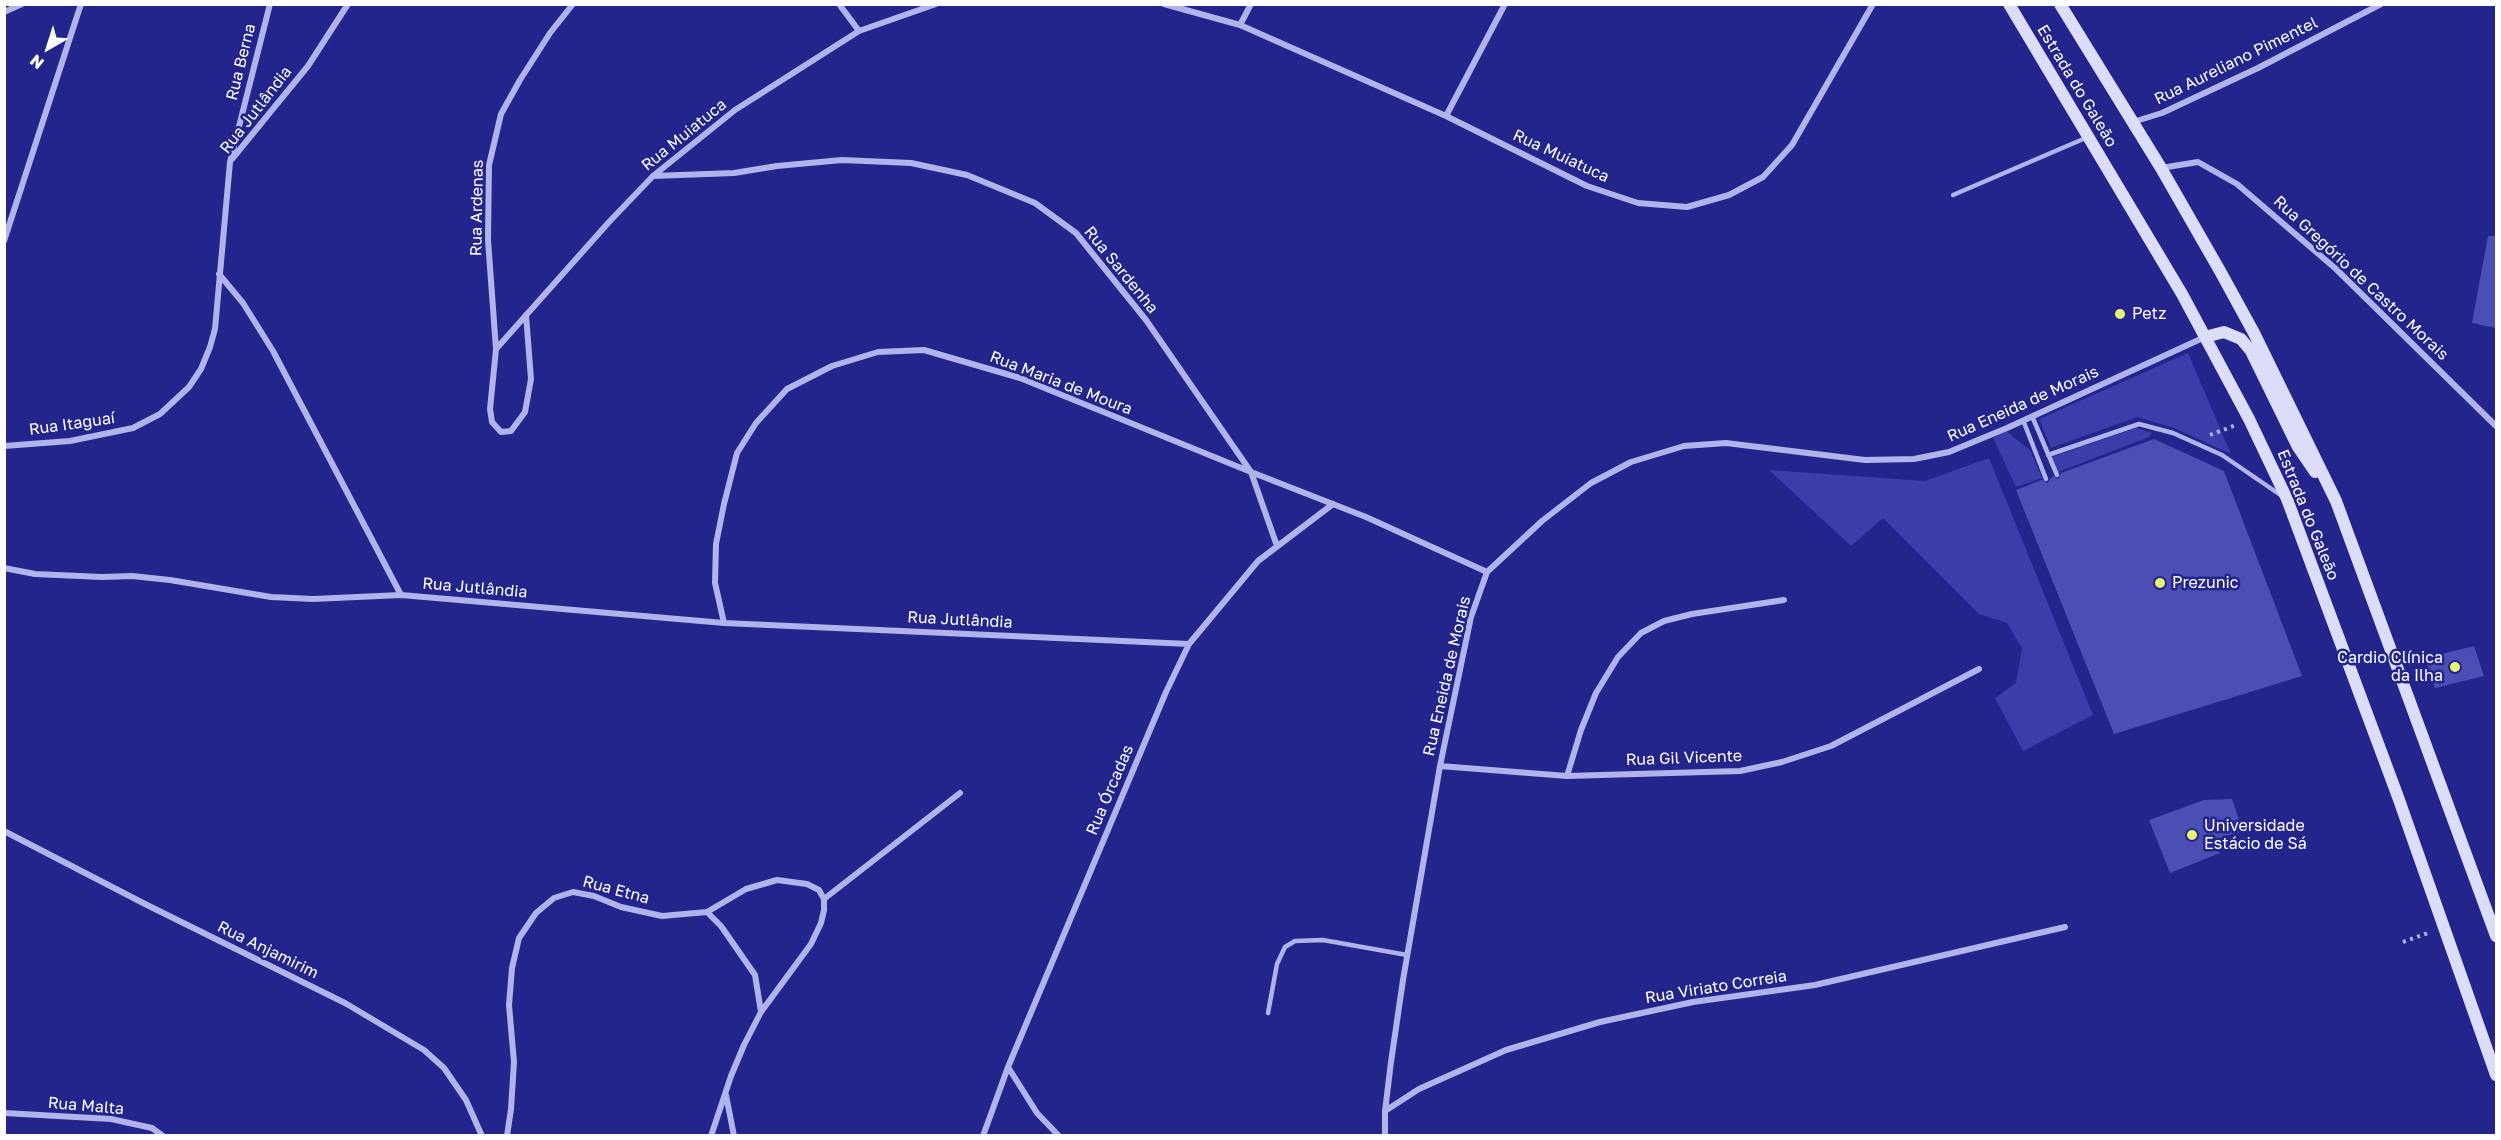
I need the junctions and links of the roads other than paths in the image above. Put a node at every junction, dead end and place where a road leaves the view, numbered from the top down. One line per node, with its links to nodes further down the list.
1 (22, 4): 15 (street)
2 (81, 4): 25 (street)
3 (270, 4): 21 (street, Rua Berna)
4 (348, 4): 21 (street, Rua Jutlândia)
5 (573, 4): 29 (street, Rua Ardenas)
6 (839, 4): 17 (street)
7 (936, 4): 17 (street, Rua Muiatuca)
8 (1164, 4): 16 (street, Rua Muiatuca)
9 (1251, 4): 16 (street)
10 (1505, 4): 18 (street)
11 (1873, 4): 18 (street, Rua Muiatuca)
12 (2009, 4): 20 (main road, Estrada do Galeão)
13 (2060, 4): 19 (main road, Estrada do Galeão)
14 (2381, 4): 19 (street, Rua Aureliano Pimentel)
15 (4, 12)
16 (1240, 26): 18 (street, Rua Muiatuca)
17 (859, 31): 23 (street, Rua Muiatuca)
18 (1446, 116)
19 (2133, 122): 22 (main road, Estrada do Galeão)
20 (2088, 137): 24 (lane); 28 (main road, Estrada do Galeão)
21 (230, 162): 26 (street, Rua Jutlândia)
22 (2162, 168): 32 (street, Rua Gregório de Castro Morais); 39 (main road, Estrada do Galeão)
23 (653, 177): 27 (street, Rua Muiatuca); 35 (street, Rua Sardenha)
24 (1953, 195)
25 (4, 241)
26 (219, 274): 33 (street, Rua Itaguaí); 44 (street, Rua Jutlândia)
27 (526, 315): 29 (street, Rua Muiatuca); 29 (street, Rua Ardenas)
28 (2205, 337): 30 (street, Rua Eneida de Morais); 38 (main road, Estrada do Galeão); 39 (main road)
29 (496, 349)
30 (2032, 416): 31 (street, Rua Eneida de Morais); 34 (lane)
31 (2023, 420): 37 (lane); 43 (street, Rua Eneida de Morais)
32 (2496, 426)
33 (4, 446)
34 (2048, 455): 36 (lane); 38 (lane)
35 (1251, 472): 40 (street, Rua Maria de Moura); 41 (street, Rua Sardenha); 46 (street, Rua Maria de Moura)
36 (2056, 475)
37 (2046, 479)
38 (2287, 499): 61 (main road, Estrada do Galeão)
39 (2336, 501): 56 (main road, Estrada do Galeão)
40 (1333, 504): 41 (street, Rua Órcadas); 43 (street, Rua Maria de Moura)
41 (1277, 546): 47 (street, Rua Órcadas)
42 (4, 568): 44 (street)
43 (1487, 572): 49 (street, Rua Eneida de Morais)
44 (401, 595): 46 (street, Rua Jutlândia)
45 (1784, 600): 50 (street)
46 (724, 623): 47 (street, Rua Jutlândia)
47 (1189, 644): 60 (street, Rua Órcadas)
48 (1979, 669): 50 (street, Rua Gil Vicente)
49 (1440, 766): 50 (street, Rua Gil Vicente); 57 (street, Rua Eneida de Morais)
50 (1567, 776)
51 (960, 793): 53 (street)
52 (4, 831): 66 (street, Rua Anjamirim)
53 (824, 899): 54 (street, Rua Etna); 58 (street)
54 (707, 912): 58 (street); 67 (street, Rua Etna)
55 (2065, 927): 63 (street, Rua Viriato Correia)
56 (2496, 936)
57 (1407, 955): 59 (lane); 63 (street, Rua Eneida de Morais)
58 (761, 1012): 62 (street)
59 (1268, 1013)
60 (1008, 1067): 70 (street, Rua Órcadas); 71 (street)
61 (2496, 1075)
62 (726, 1094): 68 (street); 69 (street)
63 (1385, 1111): 72 (street, Rua Eneida de Morais)
64 (4, 1113): 65 (street, Rua Malta)
65 (163, 1136)
66 (482, 1136)
67 (507, 1136)
68 (711, 1136)
69 (734, 1136)
70 (983, 1136)
71 (1059, 1136)
72 (1385, 1136)

